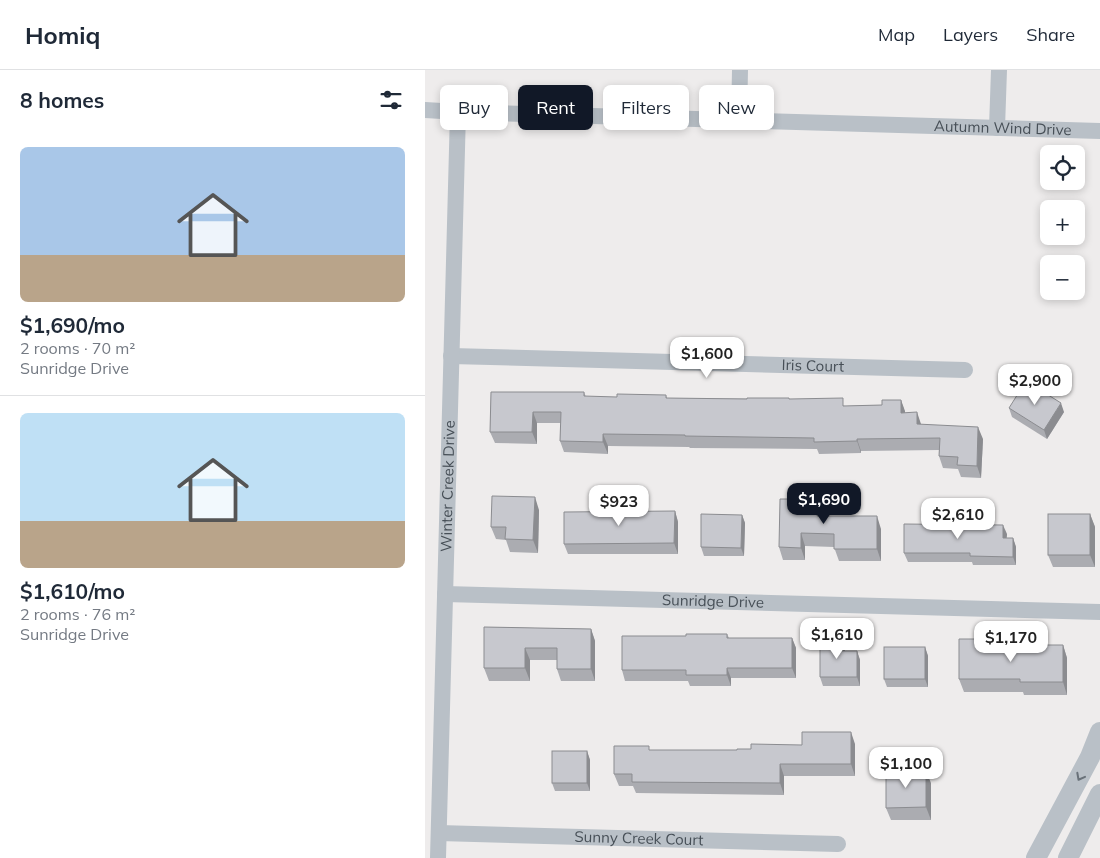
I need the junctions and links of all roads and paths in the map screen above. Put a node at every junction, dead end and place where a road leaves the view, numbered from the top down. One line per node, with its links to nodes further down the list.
1 (740, 70): 3 (street)
2 (999, 70): 9 (street)
3 (740, 85)
4 (425, 110): 5 (street, Autumn Wind Drive)
5 (440, 111)
6 (508, 113): 7 (street, Autumn Wind Drive)
7 (699, 119)
8 (774, 121): 9 (street, Autumn Wind Drive)
9 (997, 128): 11 (street, Autumn Wind Drive)
10 (457, 130): 12 (street, Winter Creek Drive)
11 (1100, 130)
12 (451, 356): 13 (street, Iris Court); 14 (street, Winter Creek Drive)
13 (965, 370)
14 (445, 594): 15 (street, Sunridge Drive); 18 (street, Winter Creek Drive)
15 (1100, 612)
16 (1100, 732): 21 (street, one-way to 21)
17 (1100, 794): 22 (street)
18 (439, 833): 19 (street, Sunny Creek Court); 20 (street, Winter Creek Drive)
19 (838, 844)
20 (438, 858)
21 (1036, 858)
22 (1068, 858)

